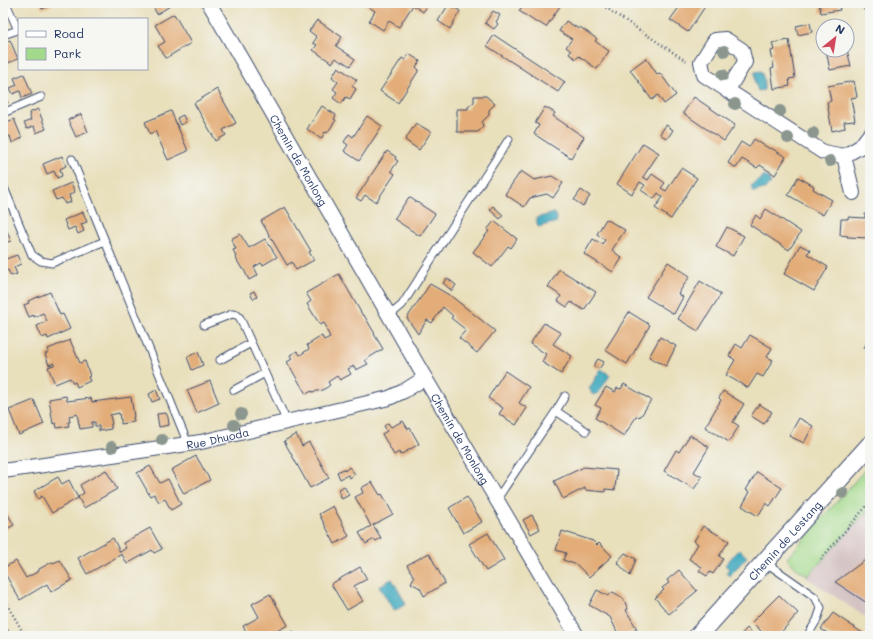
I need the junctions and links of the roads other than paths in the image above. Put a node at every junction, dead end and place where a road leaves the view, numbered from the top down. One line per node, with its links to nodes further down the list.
1 (6, 3): 3 (lane)
2 (209, 3): 14 (street, Chemin de Monlong)
3 (3, 35)
4 (727, 91): 4 (street); 9 (street)
5 (41, 97): 6 (lane)
6 (3, 113)
7 (870, 134): 9 (street)
8 (509, 139): 14 (lane)
9 (844, 156): 12 (street)
10 (72, 159): 13 (lane)
11 (3, 185): 13 (lane)
12 (853, 194)
13 (105, 241): 25 (lane)
14 (389, 316): 19 (street, Chemin de Monlong)
15 (204, 325): 16 (lane)
16 (251, 343): 17 (lane); 18 (lane)
17 (220, 360)
18 (266, 374): 20 (lane); 23 (lane)
19 (425, 378): 23 (street, Rue Dhuoda); 28 (street, Chemin de Monlong)
20 (234, 390)
21 (566, 396): 22 (lane, Chemin de Monlong)
22 (556, 412): 24 (lane); 28 (lane, Chemin de Monlong)
23 (287, 422): 25 (street, Rue Dhuoda)
24 (586, 431)
25 (188, 444): 27 (street, Rue Dhuoda)
26 (870, 445): 29 (street, Chemin de Lestang)
27 (3, 471)
28 (497, 499): 30 (street, Chemin de Monlong)
29 (765, 562): 31 (street, Chemin de Lestang); 32 (lane)
30 (577, 636)
31 (698, 636)
32 (809, 636)

